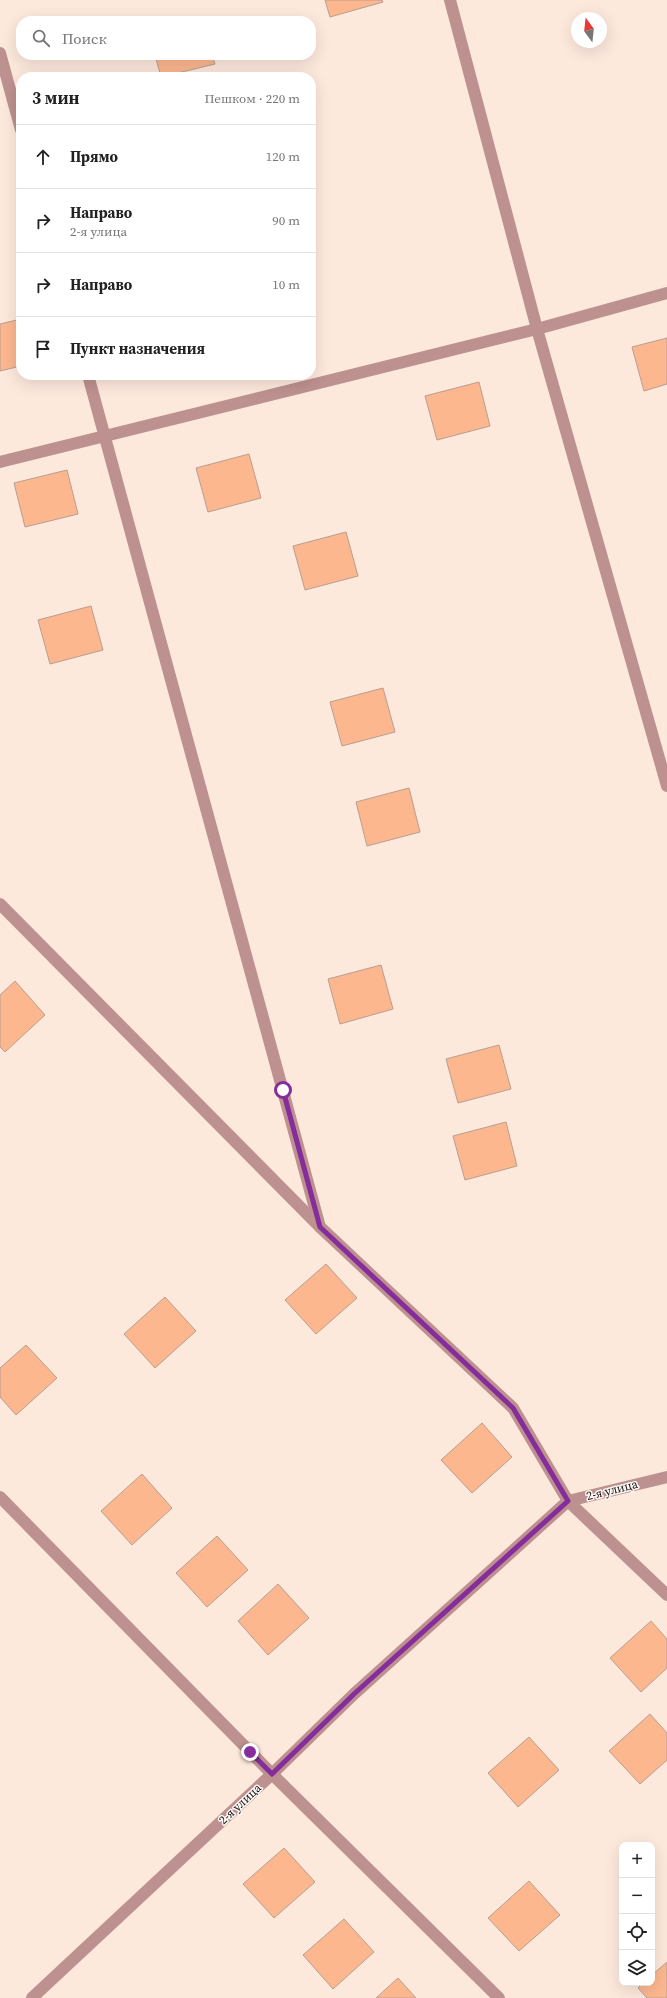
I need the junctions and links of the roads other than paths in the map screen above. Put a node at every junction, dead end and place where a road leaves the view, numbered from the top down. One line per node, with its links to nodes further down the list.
1 (450, 0): 5 (street)
2 (0, 53): 3 (street)
3 (16, 112)
4 (667, 293): 5 (street)
5 (537, 329): 7 (street); 9 (street)
6 (89, 380): 7 (street)
7 (105, 437): 8 (street); 11 (street)
8 (0, 462)
9 (667, 786)
10 (0, 904): 11 (street)
11 (320, 1227): 14 (street)
12 (667, 1477): 14 (street, 2-я улица)
13 (0, 1497): 16 (street)
14 (568, 1501): 15 (street); 16 (street, 2-я улица)
15 (667, 1594)
16 (272, 1774): 17 (street, 2-я улица); 18 (street)
17 (32, 1998)
18 (499, 1998)

